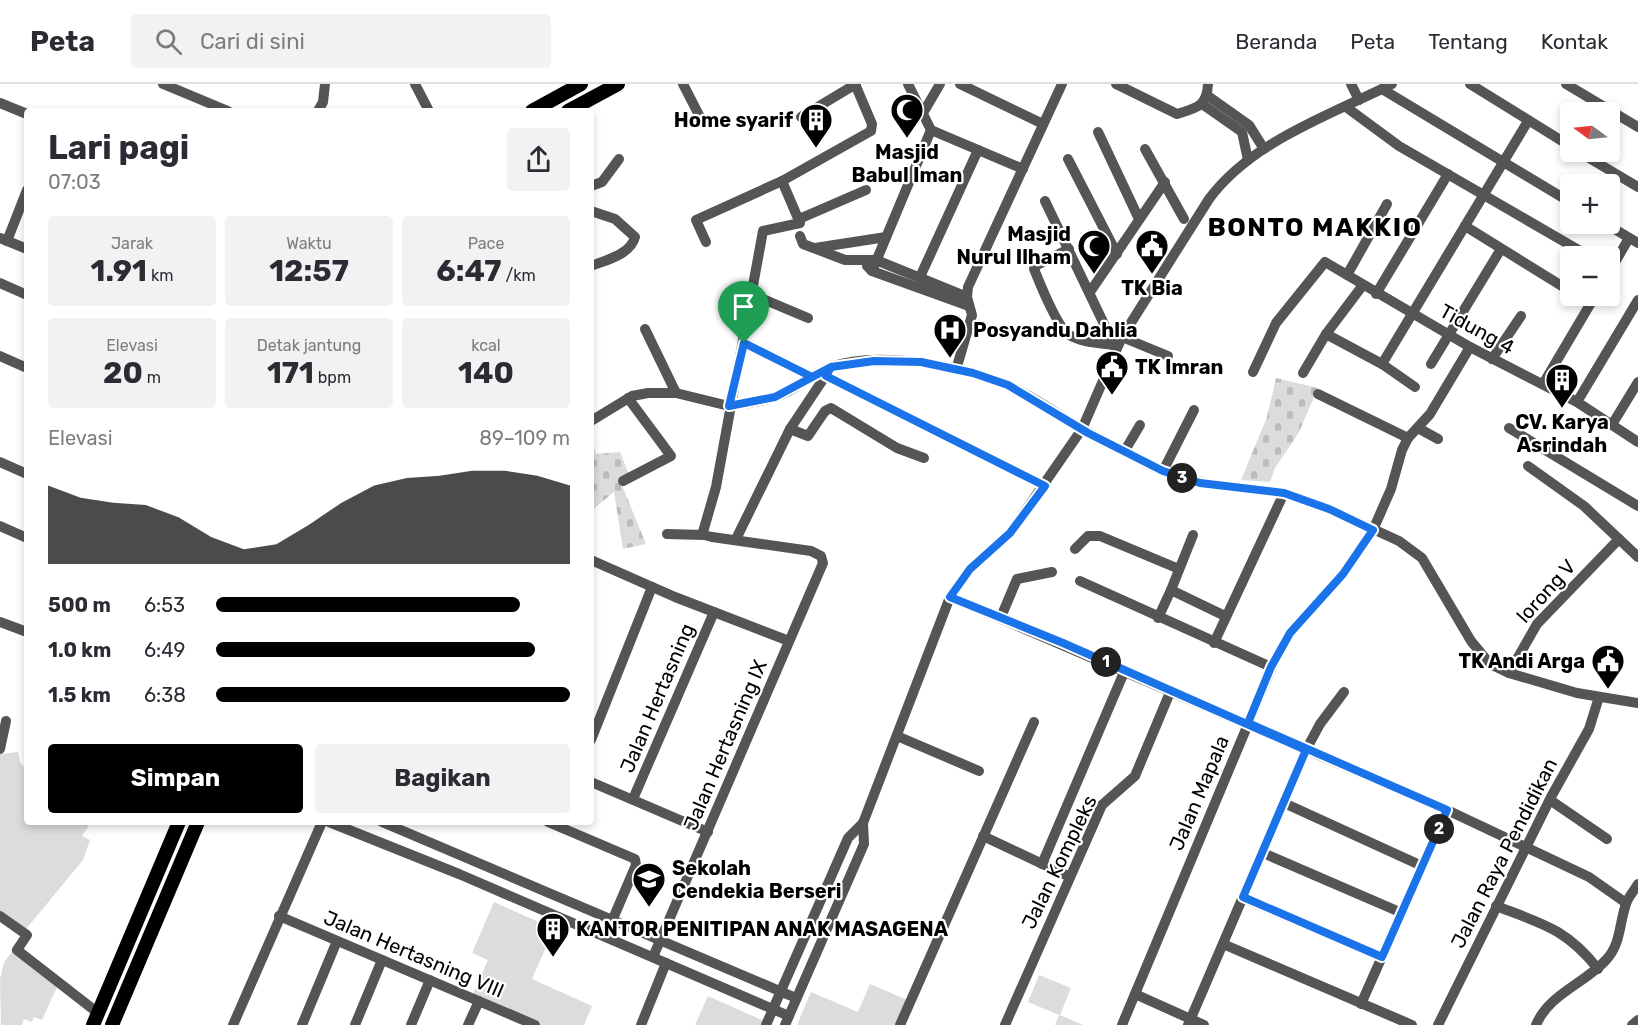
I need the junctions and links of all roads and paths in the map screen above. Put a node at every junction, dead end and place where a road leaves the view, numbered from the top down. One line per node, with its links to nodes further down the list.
1 (163, 84): 24 (street)
2 (325, 84): 25 (street)
3 (416, 84): 26 (street)
4 (581, 84): 27 (main road)
5 (618, 84): 28 (main road)
6 (683, 84): 31 (street)
7 (856, 84): 32 (street); 50 (street)
8 (908, 84): 30 (street)
9 (940, 84): 30 (street)
10 (960, 84): 34 (street)
11 (1062, 84): 34 (street)
12 (1116, 84): 20 (street)
13 (1208, 84): 20 (street)
14 (1351, 84): 21 (street)
15 (1470, 84): 18 (street)
16 (1566, 84): 19 (street)
17 (1387, 87): 21 (street); 46 (street)
18 (1486, 88): 33 (street)
19 (1582, 88): 35 (street)
20 (1205, 100): 36 (street)
21 (1359, 100): 23 (street)
22 (1, 107): 29 (street)
23 (1346, 107): 41 (street); 49 (street)
24 (221, 108)
25 (320, 108)
26 (428, 108)
27 (537, 108)
28 (574, 108)
29 (24, 113)
30 (923, 113): 37 (street)
31 (700, 117)
32 (801, 117)
33 (1528, 121): 39 (street); 46 (street)
34 (1043, 124): 48 (street)
35 (1638, 127)
36 (1246, 128): 41 (street); 45 (street)
37 (931, 130): 42 (street); 67 (street)
38 (1098, 132): 61 (street)
39 (1560, 140)
40 (1145, 149): 51 (street)
41 (1264, 149): 45 (street)
42 (978, 150): 48 (street); 81 (street)
43 (619, 159): 52 (street)
44 (1068, 159): 76 (street)
45 (1248, 160): 99 (street)
46 (1504, 162): 55 (street); 57 (street)
47 (1597, 162): 53 (street)
48 (1023, 169): 90 (street)
49 (1448, 174): 55 (street); 88 (street)
50 (782, 181): 63 (street); 70 (street)
51 (1165, 182): 61 (street); 62 (street)
52 (594, 185)
53 (1638, 186)
54 (866, 190): 63 (street)
55 (1484, 195): 64 (street); 71 (street)
56 (24, 196): 68 (street)
57 (1560, 196)
58 (1044, 201): 74 (street)
59 (1388, 204): 80 (street)
60 (594, 212): 78 (street)
61 (1139, 219): 76 (street)
62 (1184, 219)
63 (799, 221): 87 (street)
64 (1465, 226): 75 (street); 92 (street)
65 (1620, 232): 69 (street)
66 (800, 236): 73 (street)
67 (886, 237): 73 (street); 79 (street)
68 (3, 239): 72 (street)
69 (1634, 240): 77 (street)
70 (706, 242)
71 (1572, 246)
72 (24, 248)
73 (814, 248): 79 (street)
74 (1069, 249): 85 (street); 99 (street)
75 (1501, 249): 84 (street); 97 (street)
76 (1117, 254): 85 (street)
77 (1620, 258)
78 (594, 265)
79 (874, 265): 81 (street); 90 (street)
80 (1347, 275): 83 (street, Tidung 4); 109 (street, Tidung 4)
81 (920, 277): 90 (street)
82 (0, 283): 86 (street)
83 (1363, 285): 88 (street, Tidung 4); 96 (street)
84 (1560, 285)
85 (1090, 292): 99 (street)
86 (24, 294)
87 (752, 294): 94 (street); 98 (street)
88 (1376, 294): 92 (street, Tidung 4)
89 (1638, 300): 118 (street)
90 (968, 302): 107 (street)
91 (1589, 306): 113 (street)
92 (1412, 314): 97 (street, Tidung 4); 105 (street)
93 (1521, 316): 103 (street)
94 (808, 318)
95 (645, 329): 115 (street)
96 (1326, 334): 105 (street); 110 (street)
97 (1449, 335): 100 (street, Tidung 4); 104 (street)
98 (744, 343): 111 (street); 119 (street)
99 (1118, 344): 102 (street); 127 (street)
100 (1470, 347): 103 (street, Tidung 4); 124 (street)
101 (0, 356): 106 (street)
102 (1167, 356)
103 (1492, 359): 113 (street, Tidung 4)
104 (1431, 363)
105 (1382, 364): 114 (street)
106 (24, 367)
107 (956, 370): 108 (street); 127 (street)
108 (828, 371): 111 (street); 126 (street); 138 (street)
109 (1253, 372)
110 (1303, 373)
111 (812, 377): 119 (street)
112 (1638, 382): 122 (street)
113 (1542, 384): 118 (street, Tidung 4)
114 (1415, 387)
115 (676, 393): 117 (street); 119 (street)
116 (1318, 394): 128 (street)
117 (628, 398): 121 (street); 137 (street)
118 (1577, 402): 122 (street, Tidung 4)
119 (729, 406): 144 (street)
120 (1194, 410): 135 (street)
121 (594, 419)
122 (1612, 423): 130 (street, Tidung 4)
123 (1140, 425): 131 (street)
124 (1418, 428): 128 (street); 129 (street)
125 (1509, 428): 140 (street)
126 (790, 429): 132 (street); 148 (street)
127 (1082, 429): 131 (street); 138 (street)
128 (1408, 438): 142 (street, Jalan Mapala)
129 (1438, 439)
130 (1638, 442)
131 (1124, 452): 135 (street)
132 (924, 458)
133 (0, 462): 136 (street)
134 (1528, 466): 147 (street)
135 (1163, 471): 139 (street)
136 (24, 473)
137 (623, 481)
138 (1045, 486): 157 (street)
139 (1284, 493): 142 (street); 159 (street)
140 (1638, 506)
141 (0, 526): 146 (street)
142 (1373, 530): 166 (street, Jalan Mapala); 168 (street)
143 (667, 534): 144 (street)
144 (704, 535): 148 (street)
145 (1193, 535): 152 (street)
146 (24, 537)
147 (1619, 538): 150 (street); 168 (street, lorong V)
148 (736, 539): 164 (street, Jalan Hertasning IX)
149 (1075, 549): 152 (street)
150 (1638, 557)
151 (594, 561): 155 (street)
152 (1179, 569): 156 (street)
153 (1052, 572): 160 (street)
154 (1080, 581): 161 (street)
155 (652, 586): 158 (street); 176 (street)
156 (1171, 590): 159 (street); 161 (street)
157 (950, 597): 160 (street); 177 (street)
158 (714, 612): 164 (street); 182 (street, Jalan Hertasning)
159 (1225, 616): 165 (street)
160 (1000, 617): 167 (street)
161 (1158, 618): 165 (street)
162 (0, 622): 163 (street)
163 (24, 631)
164 (789, 641): 193 (street, Jalan Hertasning IX)
165 (1214, 643): 166 (street)
166 (1271, 667): 175 (street, Jalan Mapala)
167 (1125, 670): 169 (street); 198 (street)
168 (1509, 673): 171 (street)
169 (1171, 690): 175 (street); 200 (street, Jalan Kompleks)
170 (1344, 692): 179 (street)
171 (1599, 697): 172 (street); 183 (street, Jalan Raya Pendidikan)
172 (1638, 703)
173 (6, 721): 178 (street)
174 (1034, 723): 194 (street)
175 (1248, 723): 179 (street); 223 (street, Jalan Mapala)
176 (594, 732)
177 (897, 736): 180 (street); 186 (street)
178 (0, 749)
179 (1306, 750): 184 (street); 185 (street)
180 (979, 771)
181 (594, 783): 182 (street, Jalan Hertasning)
182 (633, 799): 193 (street, Jalan Hertasning)
183 (1550, 800): 195 (street); 196 (street, Jalan Raya Pendidikan)
184 (1284, 803): 197 (street); 199 (street)
185 (1447, 810): 196 (street); 199 (street)
186 (863, 823): 211 (street); 214 (street)
187 (178, 825): 202 (main road)
188 (197, 825): 204 (main road)
189 (321, 825): 209 (street)
190 (337, 825): 216 (street)
191 (555, 825): 210 (street)
192 (410, 827): 210 (street)
193 (708, 832): 213 (street, Jalan Hertasning IX)
194 (983, 836): 198 (street); 240 (street)
195 (1607, 839)
196 (1527, 846): 205 (street); 206 (street, Jalan Raya Pendidikan)
197 (1263, 854): 203 (street); 207 (street)
198 (1042, 864): 200 (street)
199 (1422, 866): 207 (street)
200 (1070, 877): 241 (street, Jalan Kompleks)
201 (1638, 884): 205 (street)
202 (148, 897): 204 (main road); 228 (main road)
203 (1243, 897): 215 (street); 217 (street)
204 (165, 902): 231 (main road)
205 (1626, 903): 220 (street)
206 (1496, 906): 220 (street); 245 (street, Jalan Raya Pendidikan)
207 (1402, 913): 217 (street)
208 (0, 916): 228 (street)
209 (279, 916): 212 (street, Jalan Hertasning VIII); 232 (street)
210 (612, 921): 213 (street)
211 (803, 937): 214 (street); 222 (street)
212 (337, 941): 218 (street, Jalan Hertasning VIII); 233 (street)
213 (660, 941): 216 (street, Jalan Hertasning IX); 222 (street)
214 (819, 944): 224 (street)
215 (1222, 944): 226 (street); 230 (street)
216 (653, 957): 219 (street)
217 (1382, 957): 226 (street)
218 (382, 960): 221 (street, Jalan Hertasning VIII); 234 (street)
219 (666, 963): 227 (street); 238 (street)
220 (1598, 969): 246 (street)
221 (430, 980): 225 (street, Jalan Hertasning VIII); 235 (street)
222 (780, 991): 224 (street); 227 (street)
223 (1135, 994): 230 (street); 242 (street, Jalan Mapala)
224 (796, 998): 229 (street)
225 (479, 1001): 236 (street); 237 (street, Jalan Hertasning VIII)
226 (1361, 1004): 244 (street)
227 (772, 1010): 229 (street); 239 (street)
228 (96, 1019)
229 (787, 1021)
230 (1189, 1022): 243 (street)
231 (112, 1025)
232 (233, 1025)
233 (302, 1025)
234 (355, 1025)
235 (411, 1025)
236 (468, 1025)
237 (535, 1025)
238 (641, 1025)
239 (766, 1025)
240 (900, 1025)
241 (1005, 1025)
242 (1122, 1025)
243 (1204, 1025)
244 (1412, 1025)
245 (1438, 1025)
246 (1536, 1025)

